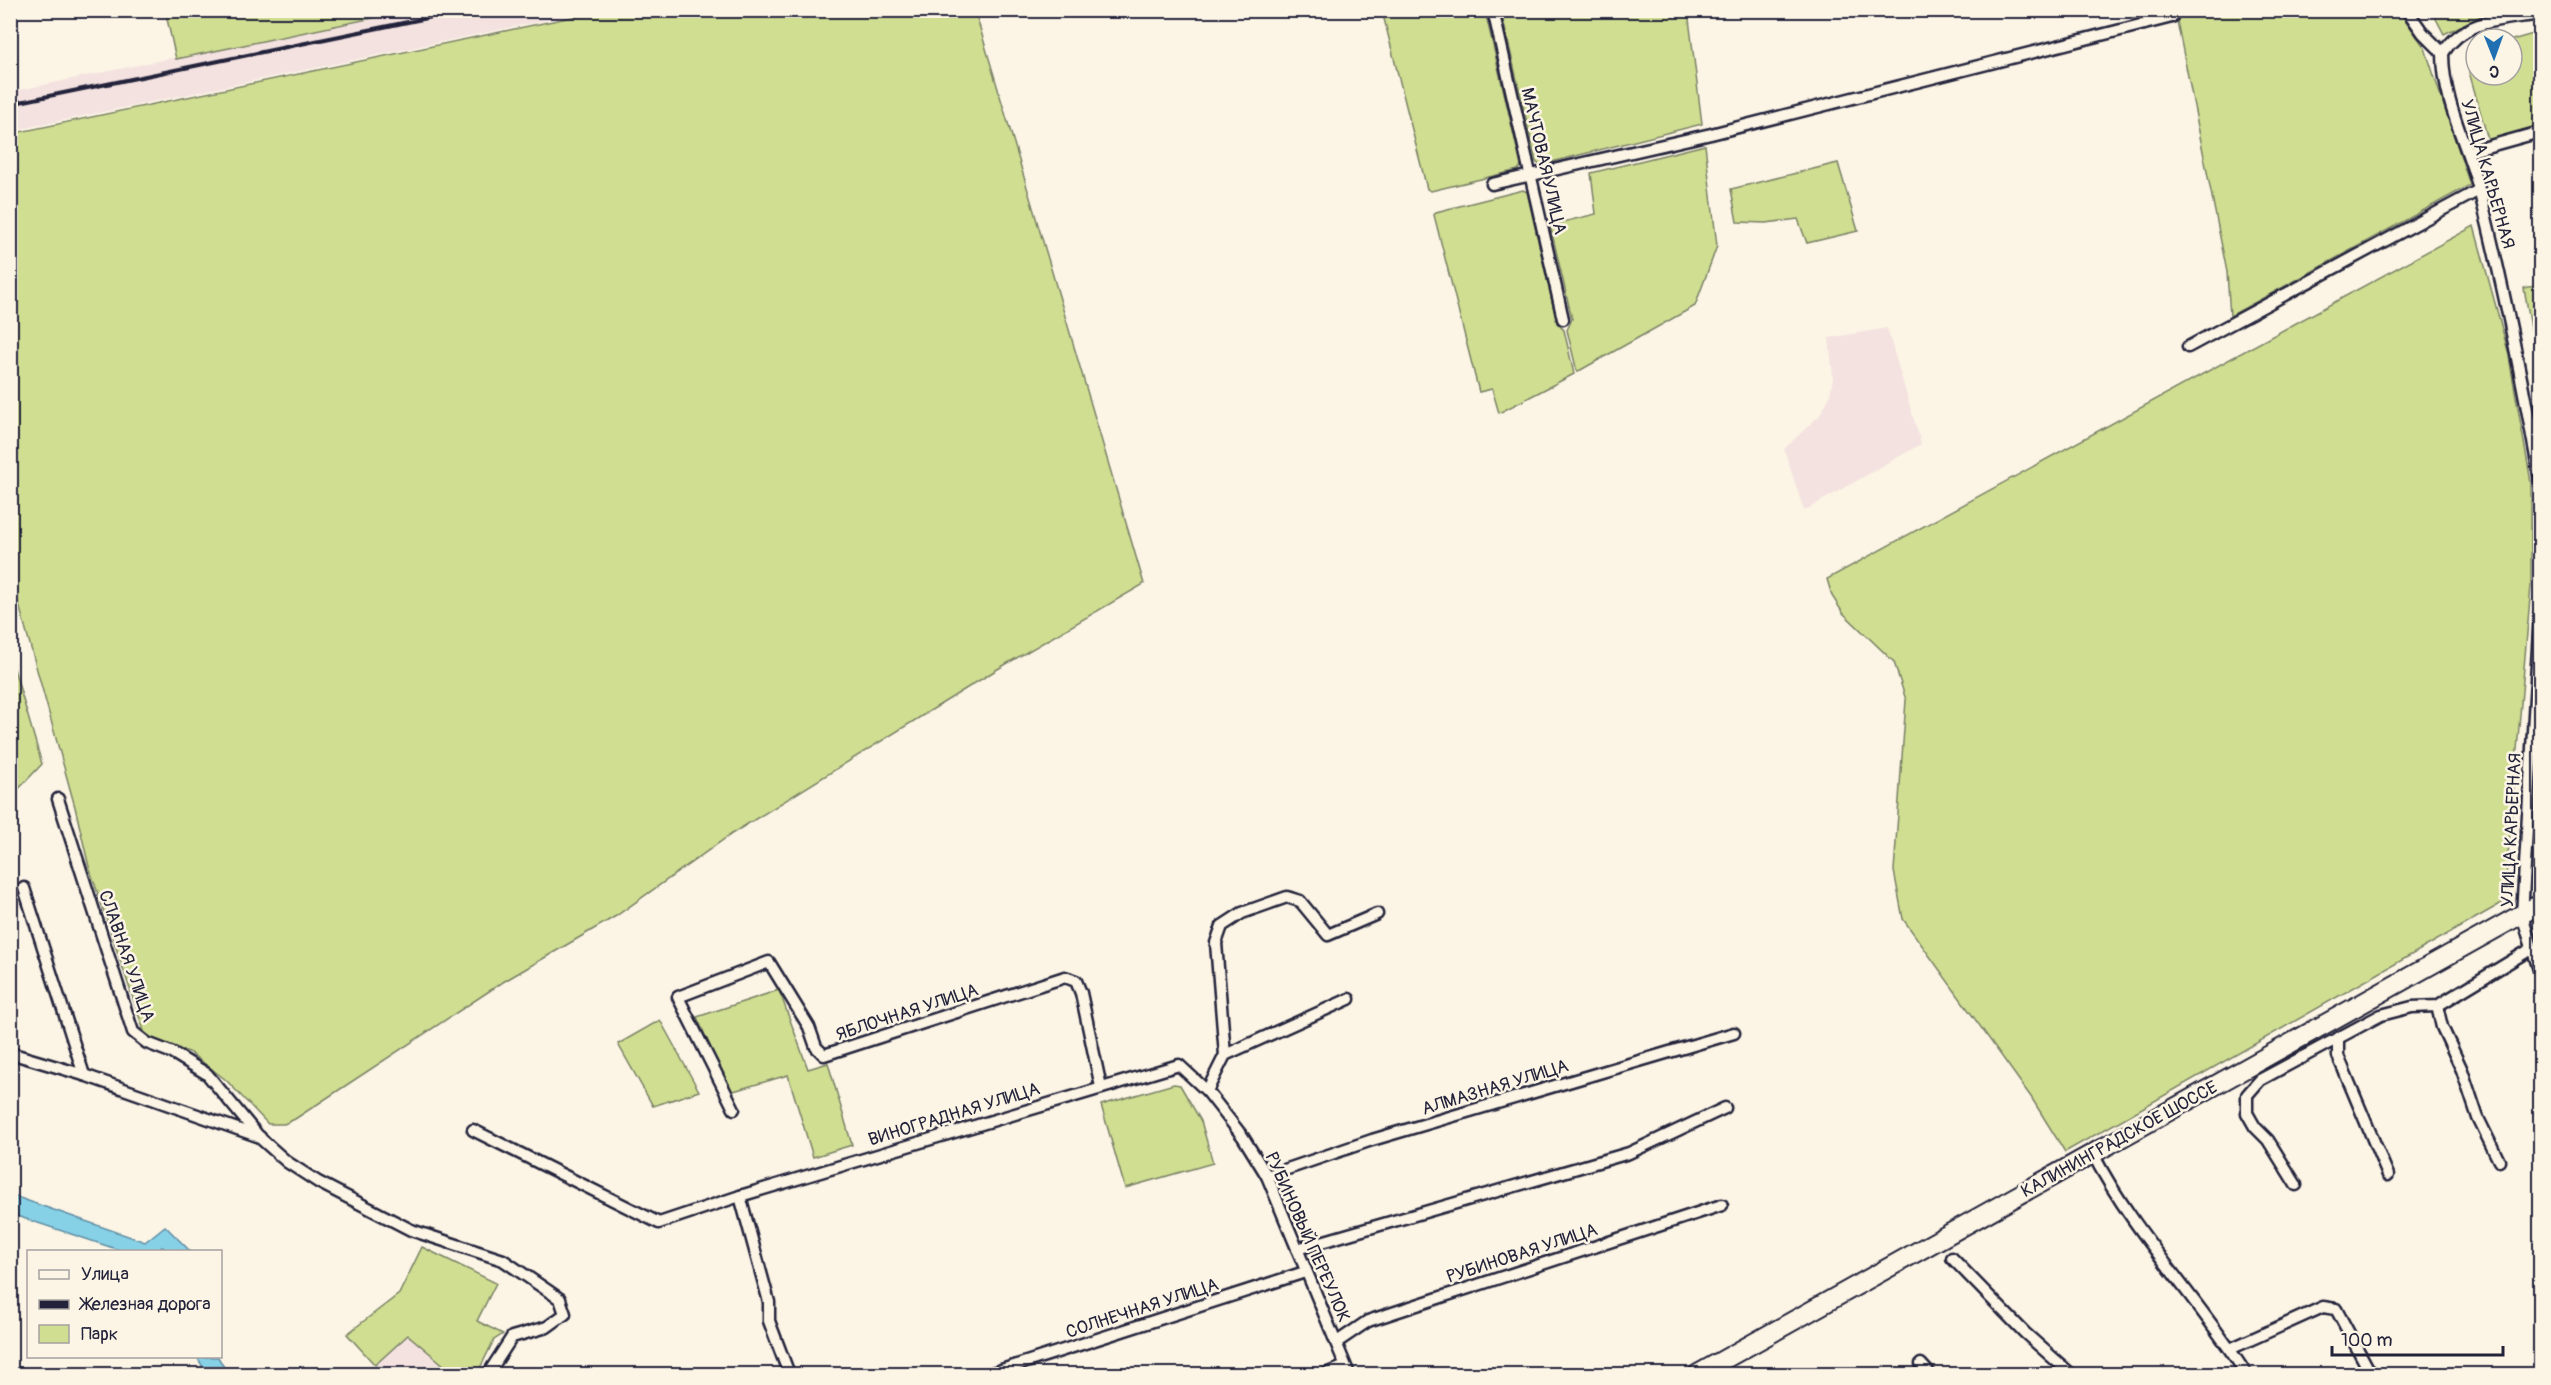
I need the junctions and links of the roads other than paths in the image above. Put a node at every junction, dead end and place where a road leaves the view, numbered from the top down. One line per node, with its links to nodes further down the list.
1 (1493, 10): 8 (street, МАЧТОВАЯ УЛИЦА)
2 (2407, 10): 5 (street)
3 (2541, 14): 5 (street)
4 (2172, 17): 8 (street)
5 (2443, 53): 7 (street, УЛИЦА КАРЬЕРНАЯ)
6 (2541, 132): 7 (street)
7 (2468, 152): 10 (street, УЛИЦА КАРЬЕРНАЯ)
8 (1530, 175): 9 (street); 11 (street, МАЧТОВАЯ УЛИЦА)
9 (1492, 184)
10 (2479, 190): 12 (street); 13 (street, УЛИЦА КАРЬЕРНАЯ)
11 (1563, 319)
12 (2188, 347)
13 (2541, 480)
14 (2541, 614): 15 (street, УЛИЦА КАРЬЕРНАЯ)
15 (2540, 638): 20 (street, УЛИЦА КАРЬЕРНАЯ)
16 (58, 799): 36 (street, СЛАВНАЯ УЛИЦА)
17 (24, 888): 30 (street)
18 (2541, 904): 20 (main road, КАЛИНИНГРАДСКОЕ ШОССЕ)
19 (1377, 914): 28 (street)
20 (2522, 915): 21 (street, УЛИЦА КАРЬЕРНАЯ); 37 (main road, КАЛИНИНГРАДСКОЕ ШОССЕ)
21 (2531, 949): 22 (street, УЛИЦА КАРЬЕРНАЯ); 24 (street)
22 (2541, 973)
23 (1349, 999): 28 (street)
24 (2437, 1006): 26 (street); 38 (street)
25 (1734, 1033): 40 (street, АЛМАЗНАЯ УЛИЦА)
26 (2338, 1039): 39 (street); 41 (street)
27 (10, 1053): 30 (street)
28 (1225, 1055): 32 (street)
29 (1179, 1065): 31 (street, ВИНОГРАДНАЯ УЛИЦА); 32 (street, РУБИНОВЫЙ ПЕРЕУЛОК)
30 (84, 1075): 36 (street)
31 (1101, 1087): 34 (street, ЯБЛОЧНАЯ УЛИЦА); 42 (street, ВИНОГРАДНАЯ УЛИЦА)
32 (1207, 1091): 40 (street, РУБИНОВЫЙ ПЕРЕУЛОК)
33 (1725, 1108): 44 (street)
34 (734, 1109)
35 (473, 1130): 42 (street, ВИНОГРАДНАЯ УЛИЦА)
36 (260, 1137): 51 (street, СЛАВНАЯ УЛИЦА)
37 (2093, 1154): 48 (street); 55 (main road, КАЛИНИНГРАДСКОЕ ШОССЕ)
38 (2499, 1161)
39 (2388, 1175)
40 (1267, 1176): 44 (street, РУБИНОВЫЙ ПЕРЕУЛОК)
41 (2296, 1185)
42 (740, 1196): 52 (street)
43 (1722, 1205): 47 (street, РУБИНОВАЯ УЛИЦА)
44 (1298, 1249): 46 (street, РУБИНОВЫЙ ПЕРЕУЛОК)
45 (1952, 1258): 57 (street)
46 (1305, 1272): 47 (street, РУБИНОВЫЙ ПЕРЕУЛОК); 53 (street, СОЛНЕЧНАЯ УЛИЦА)
47 (1337, 1342): 50 (street, РУБИНОВЫЙ ПЕРЕУЛОК)
48 (2230, 1349): 58 (street); 59 (street)
49 (1921, 1364): 56 (street)
50 (1347, 1370): 54 (street)
51 (488, 1374)
52 (789, 1374)
53 (989, 1374)
54 (1326, 1374)
55 (1698, 1374)
56 (1930, 1374)
57 (2071, 1374)
58 (2246, 1374)
59 (2371, 1374)

